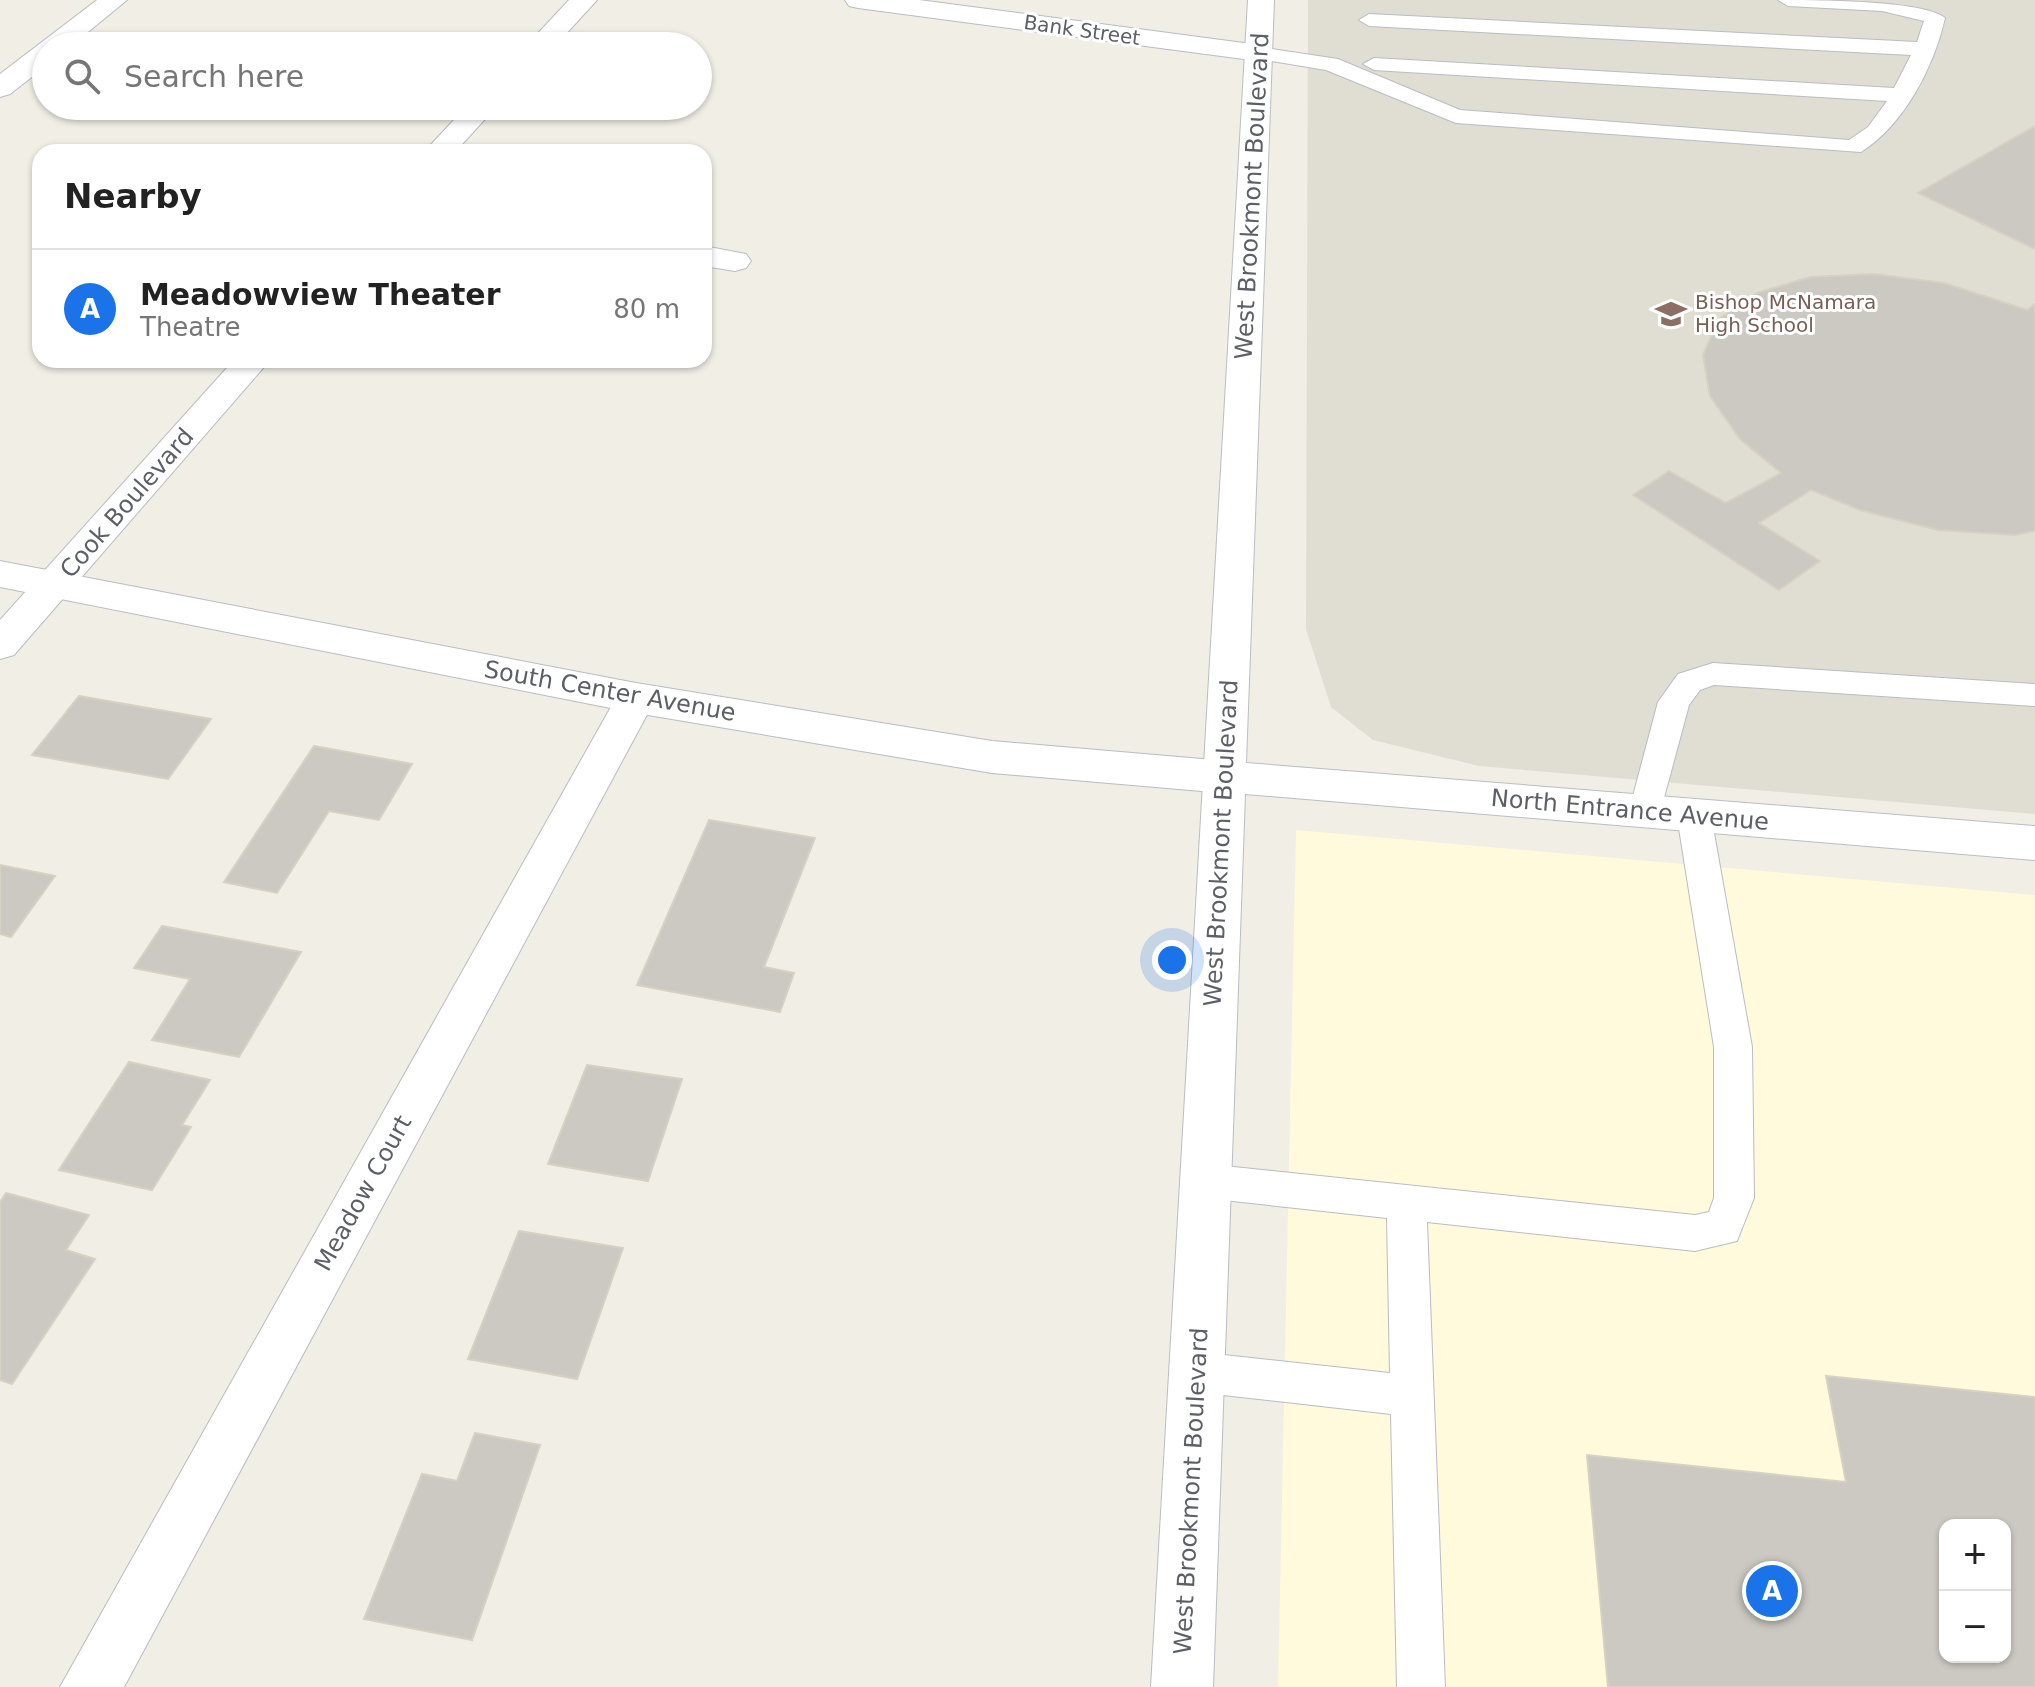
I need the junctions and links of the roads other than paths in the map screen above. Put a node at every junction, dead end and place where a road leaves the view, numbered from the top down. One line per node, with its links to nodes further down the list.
1 (114, 0): 7 (street)
2 (584, 0): 8 (street)
3 (858, 0): 10 (street, Bank Street)
4 (1261, 0): 10 (street, West Brookmont Boulevard)
5 (1788, 0): 9 (lane)
6 (1368, 10): 9 (lane); 12 (lane)
7 (72, 32)
8 (553, 32)
9 (1923, 49): 14 (lane)
10 (1259, 53): 12 (lane); 23 (street, West Brookmont Boulevard)
11 (32, 61): 13 (street)
12 (1374, 72): 14 (lane); 14 (lane)
13 (6, 78)
14 (1901, 95)
15 (470, 120): 16 (street)
16 (447, 144)
17 (246, 368): 19 (street, Cook Boulevard)
18 (0, 574): 19 (street, South Center Avenue)
19 (56, 585): 20 (street, Cook Boulevard); 22 (street, South Center Avenue)
20 (0, 645)
21 (2035, 695): 24 (lane)
22 (636, 698): 23 (street, South Center Avenue); 31 (street, Meadow Court)
23 (1225, 777): 24 (street, North Entrance Avenue); 27 (street, West Brookmont Boulevard)
24 (1646, 811): 25 (street, North Entrance Avenue)
25 (1694, 816): 26 (street, North Entrance Avenue); 28 (lane)
26 (2035, 843)
27 (1205, 1181): 28 (lane); 29 (street, West Brookmont Boulevard)
28 (1406, 1202): 30 (lane)
29 (1196, 1372): 30 (lane); 32 (street, West Brookmont Boulevard)
30 (1412, 1396): 33 (lane)
31 (91, 1687)
32 (1182, 1687)
33 (1421, 1687)

